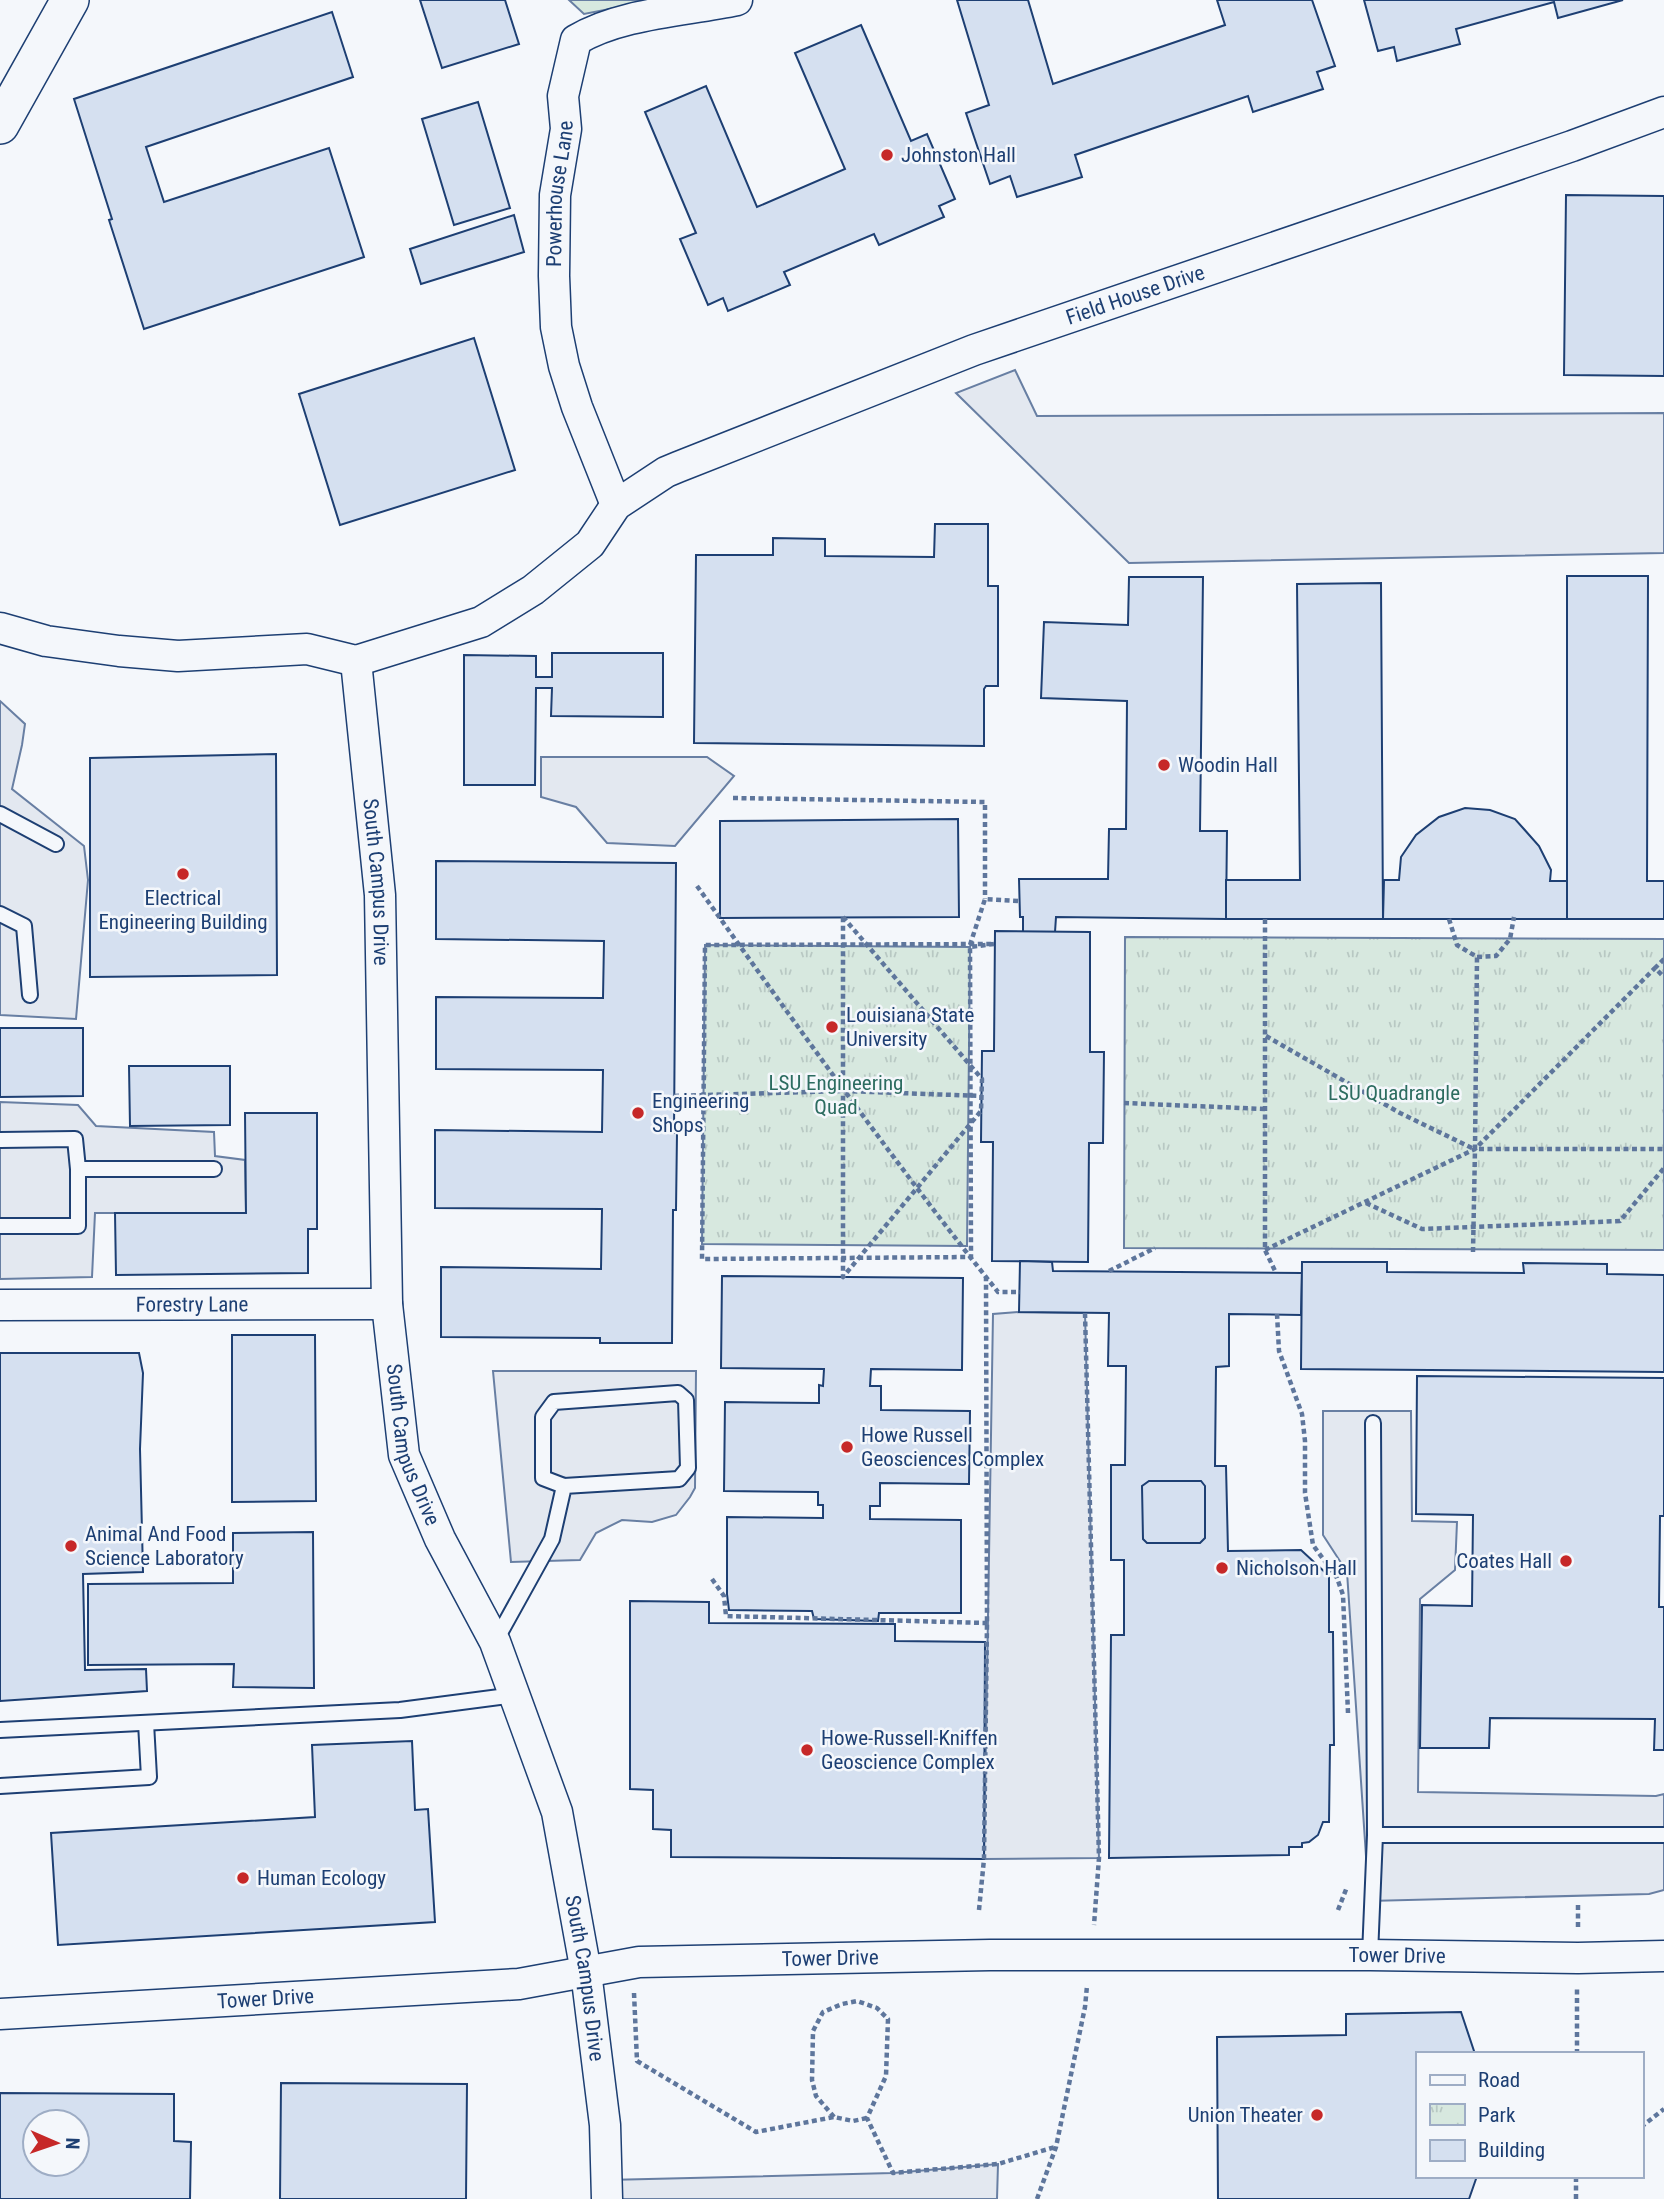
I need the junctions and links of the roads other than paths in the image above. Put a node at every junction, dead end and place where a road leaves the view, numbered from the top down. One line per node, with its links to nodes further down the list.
1 (70, 0): 4 (street)
2 (737, 0): 5 (street, Powerhouse Lane)
3 (1664, 113): 5 (street, Field House Drive)
4 (0, 125)
5 (616, 505): 7 (street)
6 (0, 628): 7 (street)
7 (356, 662): 16 (street, South Campus Drive)
8 (0, 814): 9 (lane)
9 (56, 844)
10 (0, 914): 11 (lane)
11 (30, 995)
12 (0, 1140): 14 (lane)
13 (214, 1169): 14 (lane)
14 (78, 1170): 15 (lane)
15 (0, 1226)
16 (387, 1304): 17 (street, Forestry Lane); 20 (street, South Campus Drive)
17 (0, 1306)
18 (1373, 1423): 25 (lane)
19 (564, 1486): 19 (lane); 20 (lane)
20 (495, 1642): 21 (street, South Campus Drive)
21 (514, 1695): 22 (lane); 29 (street, South Campus Drive)
22 (146, 1723): 23 (lane); 24 (lane)
23 (0, 1730)
24 (0, 1786)
25 (1376, 1835): 26 (lane); 27 (lane)
26 (1664, 1835)
27 (1370, 1955): 28 (street, Tower Drive); 29 (street, Tower Drive)
28 (1664, 1956)
29 (586, 1972): 30 (street, Tower Drive); 31 (street, South Campus Drive)
30 (0, 2014)
31 (607, 2199)

